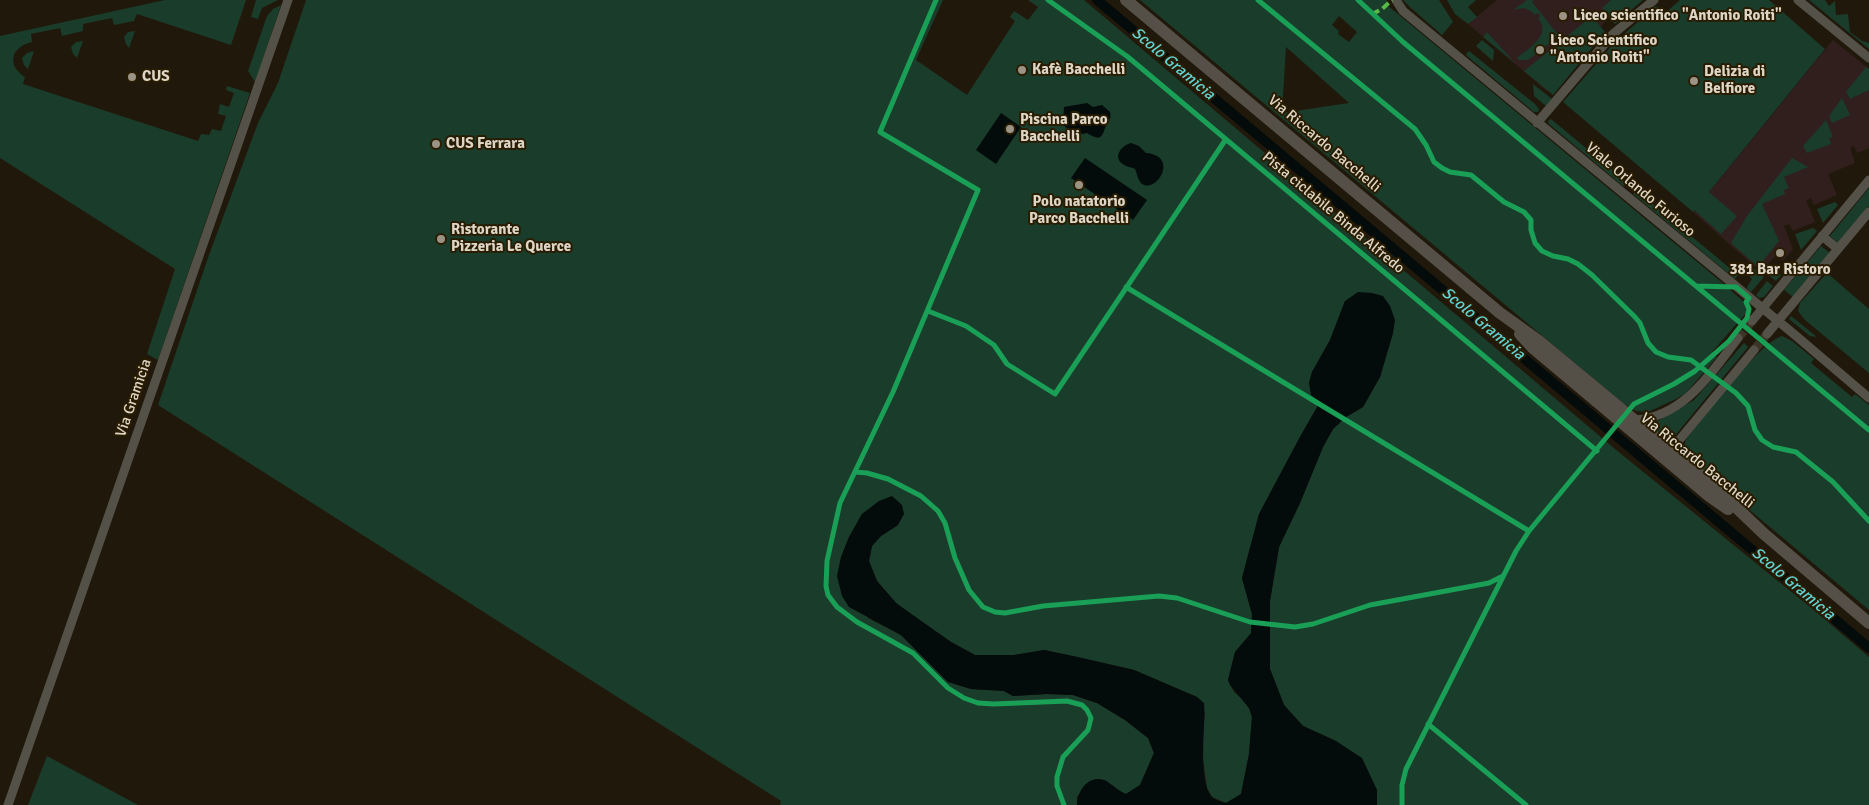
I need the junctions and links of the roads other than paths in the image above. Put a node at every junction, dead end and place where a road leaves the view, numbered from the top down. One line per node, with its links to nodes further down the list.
1 (288, 0): 22 (street, Via Gramicia)
2 (1126, 0): 19 (main road, Via Riccardo Bacchelli)
3 (1396, 0): 7 (street, Viale Orlando Furioso)
4 (1654, 0): 7 (street)
5 (1798, 0): 6 (street)
6 (1869, 58)
7 (1537, 123): 12 (street, Viale Orlando Furioso)
8 (1869, 180): 10 (street)
9 (1869, 212): 11 (street)
10 (1822, 236): 11 (street); 12 (street)
11 (1838, 249): 14 (street)
12 (1762, 308): 13 (street); 14 (street, Viale Orlando Furioso)
13 (1752, 321)
14 (1778, 321): 15 (street); 18 (street, Viale Orlando Furioso)
15 (1767, 334)
16 (1738, 338): 19 (street)
17 (1754, 350): 20 (street)
18 (1869, 398)
19 (1638, 428): 20 (main road, Via Riccardo Bacchelli)
20 (1667, 454): 21 (main road, Via Riccardo Bacchelli)
21 (1869, 623)
22 (8, 805)

